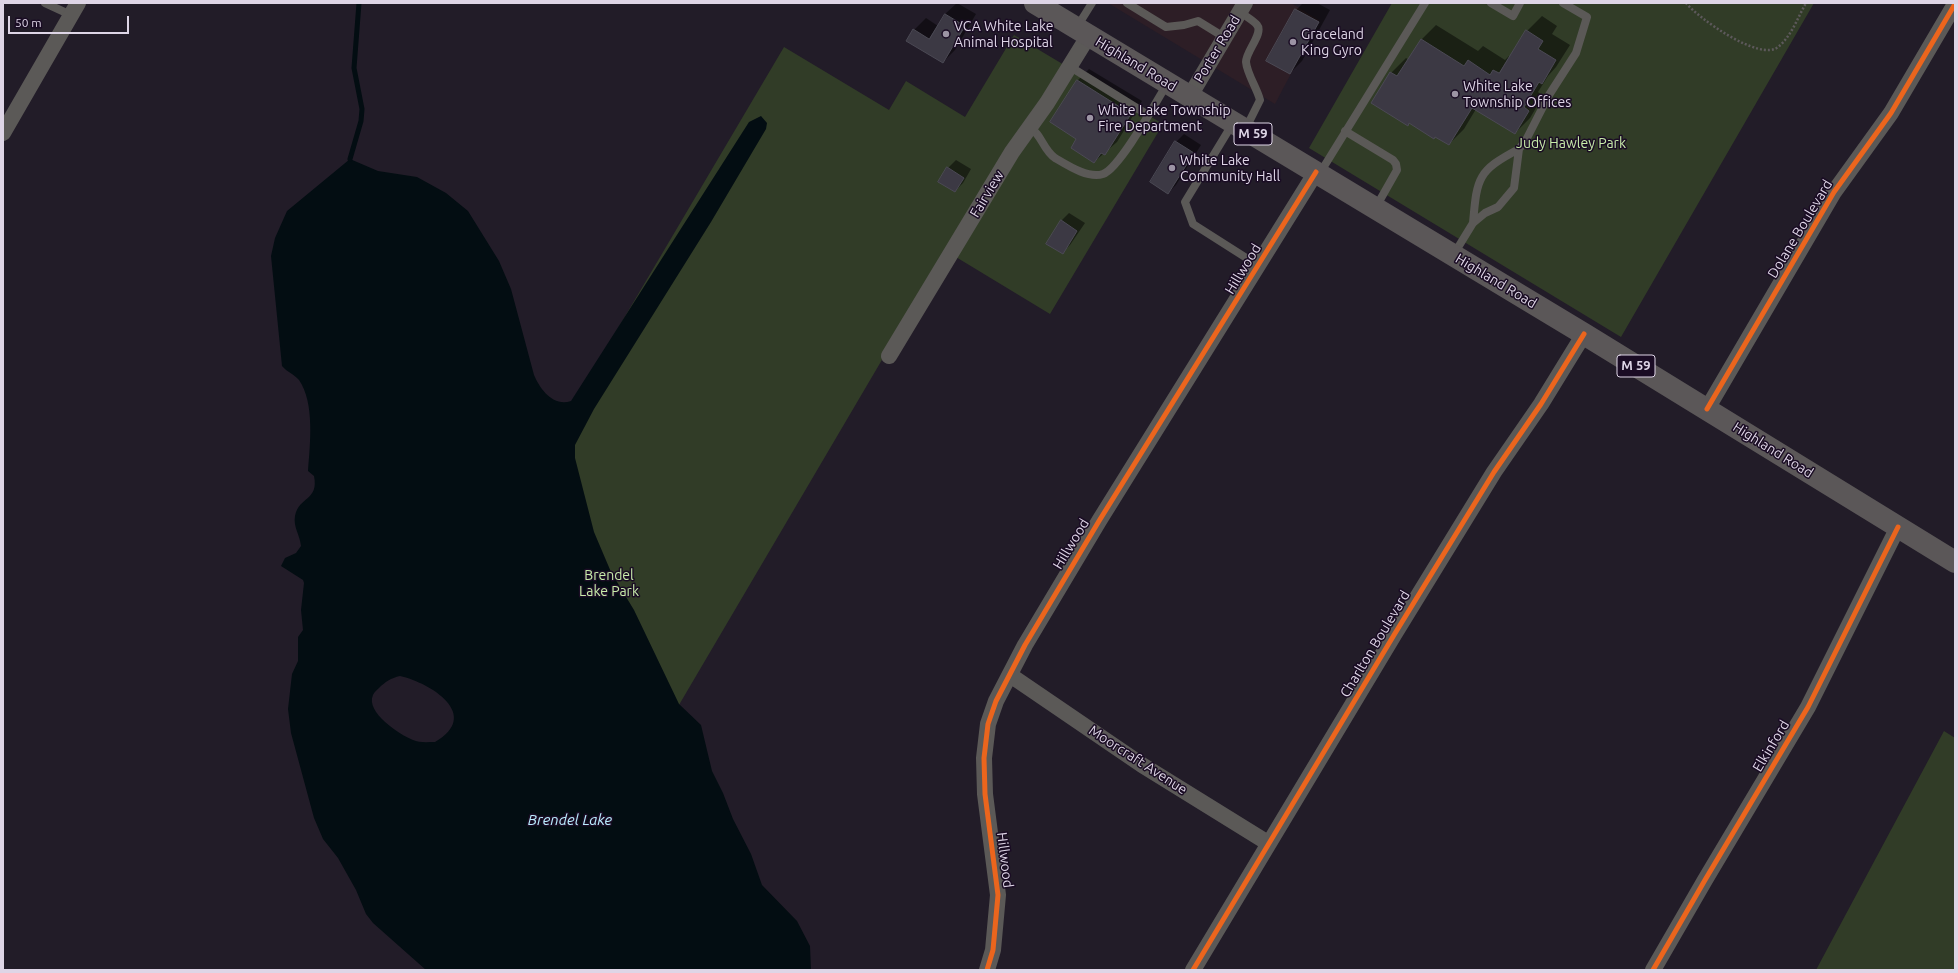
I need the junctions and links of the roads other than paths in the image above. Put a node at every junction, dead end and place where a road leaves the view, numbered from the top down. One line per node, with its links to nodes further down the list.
1 (45, 3): 12 (lane)
2 (1035, 3): 13 (highway, Highland Road / M 59)
3 (1092, 3): 13 (lane)
4 (1127, 3): 14 (lane)
5 (1425, 3): 21 (lane)
6 (1491, 3): 7 (lane)
7 (1520, 3)
8 (1564, 3): 10 (lane)
9 (1955, 4): 31 (street, Dolane Boulevard)
10 (1573, 5): 23 (lane)
11 (1242, 7): 14 (street, Porter Road); 19 (lane)
12 (74, 9): 22 (street)
13 (1083, 31): 15 (street, Fairview); 16 (highway, Highland Road / M 59)
14 (1224, 37): 17 (street, Porter Road)
15 (1070, 66): 18 (lane); 20 (street, Fairview)
16 (1168, 83): 17 (highway, Highland Road / M 59); 18 (lane)
17 (1190, 96): 19 (highway, Highland Road / M 59)
18 (1148, 115): 20 (lane)
19 (1240, 126): 24 (highway, Highland Road / M 59); 28 (lane)
20 (1030, 128): 30 (street, Fairview)
21 (1346, 131): 24 (lane); 25 (lane)
22 (3, 133)
23 (1519, 149): 26 (lane); 26 (lane)
24 (1318, 173): 25 (highway, Highland Road / M 59); 28 (street, Hillwood)
25 (1375, 208): 27 (highway, Highland Road / M 59)
26 (1473, 223): 27 (lane)
27 (1454, 255): 29 (highway, Highland Road / M 59)
28 (1259, 266): 34 (street, Hillwood)
29 (1584, 334): 31 (highway, Highland Road / M 59); 35 (street, Charlton Boulevard)
30 (889, 356)
31 (1707, 409): 32 (highway, Highland Road / M 59)
32 (1898, 527): 33 (highway, Highland Road / M 59); 38 (street, Elkinford)
33 (1955, 562)
34 (1010, 675): 35 (street, Moorcraft Avenue); 36 (street, Hillwood)
35 (1268, 843): 37 (street, Charlton Boulevard)
36 (987, 970)
37 (1192, 970)
38 (1653, 970)

